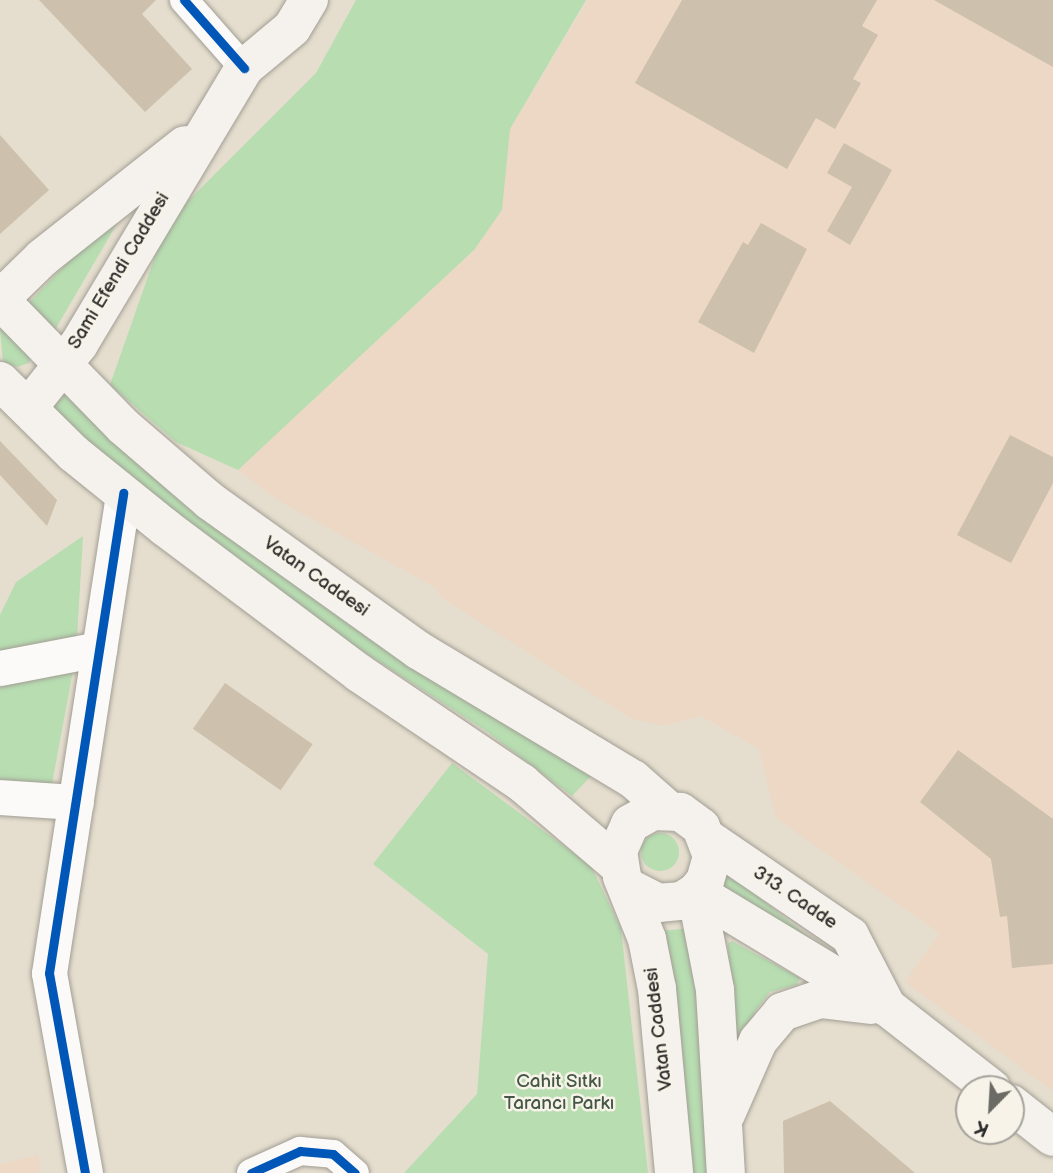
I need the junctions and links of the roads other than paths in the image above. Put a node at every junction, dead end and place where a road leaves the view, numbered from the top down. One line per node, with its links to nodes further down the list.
1 (184, 0): 3 (street)
2 (309, 0): 3 (main road, Sami Efendi Caddesi)
3 (244, 68): 4 (main road, Sami Efendi Caddesi)
4 (204, 130): 5 (main road, Sami Efendi Caddesi); 6 (main road, Sami Efendi Caddesi)
5 (0, 299): 6 (main road, Vatan Caddesi)
6 (63, 362): 8 (main road, Sami Efendi Caddesi); 14 (main road, Vatan Caddesi)
7 (0, 381): 8 (main road)
8 (28, 408): 9 (main road)
9 (123, 493): 10 (street); 16 (main road)
10 (99, 649): 11 (street); 13 (street)
11 (0, 668)
12 (0, 797): 13 (street)
13 (76, 802): 23 (street)
14 (667, 809): 15 (main road, Vatan Caddesi); 16 (main road)
15 (708, 839): 17 (main road); 18 (main road, 313. Cadde)
16 (624, 877): 17 (main road); 26 (main road, Vatan Caddesi)
17 (696, 892): 18 (main road, 313. Cadde); 21 (main road)
18 (887, 1007): 19 (main road, 313. Cadde); 21 (main road)
19 (974, 1075)
20 (1025, 1115): 22 (main road)
21 (722, 1121): 27 (main road)
22 (1053, 1137)
23 (85, 1173)
24 (251, 1173): 25 (street)
25 (355, 1173)
26 (674, 1173)
27 (726, 1173)

